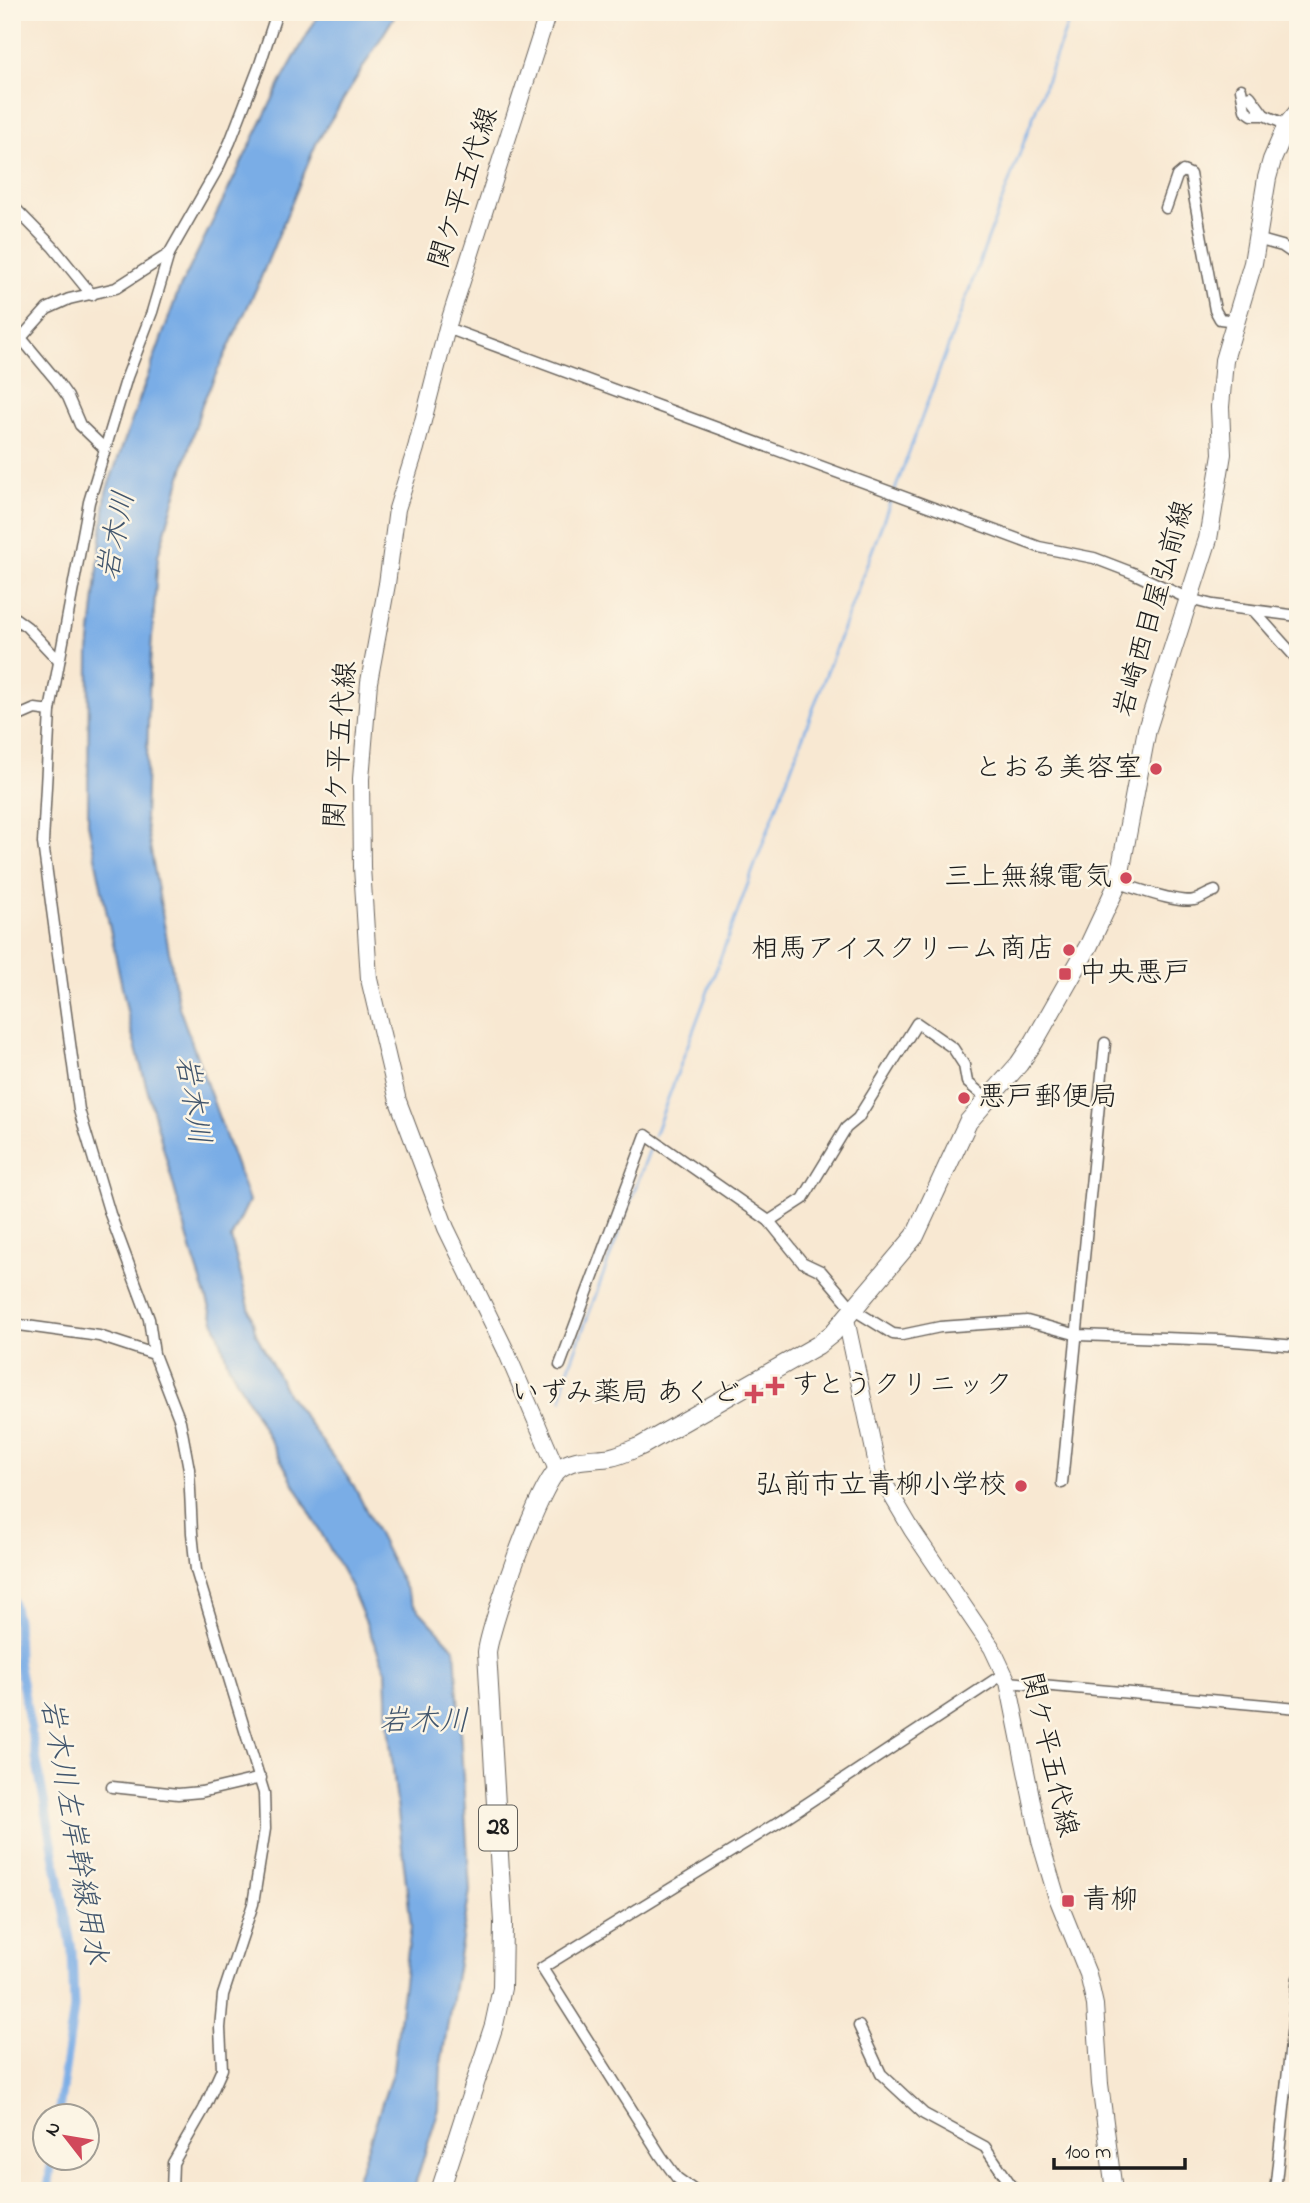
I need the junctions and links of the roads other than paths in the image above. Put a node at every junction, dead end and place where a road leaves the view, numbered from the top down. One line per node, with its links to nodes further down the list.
1 (277, 12): 8 (street)
2 (548, 12): 12 (main road, 関ケ平五代線)
3 (1242, 94): 4 (street)
4 (1292, 118): 7 (main road, 岩崎西目屋弘前線)
5 (12, 205): 10 (street)
6 (1166, 208): 11 (street)
7 (1257, 239): 9 (street); 11 (main road, 岩崎西目屋弘前線)
8 (169, 254): 10 (street); 14 (street)
9 (1298, 257)
10 (92, 295): 13 (street)
11 (1236, 321): 15 (main road, 岩崎西目屋弘前線)
12 (447, 328): 15 (street); 34 (main road, 関ケ平五代線)
13 (17, 338): 14 (street)
14 (105, 449): 20 (street)
15 (1189, 599): 16 (street); 23 (main road, 岩崎西目屋弘前線)
16 (1254, 611): 18 (street); 19 (street)
17 (12, 616): 20 (street)
18 (1298, 616)
19 (1298, 660)
20 (59, 661): 21 (street)
21 (50, 711): 22 (street); 32 (street)
22 (12, 719)
23 (1118, 883): 24 (street); 26 (main road, 岩崎西目屋弘前線)
24 (1215, 891)
25 (1105, 1043): 30 (street)
26 (987, 1099): 27 (street); 28 (main road, 岩崎西目屋弘前線)
27 (769, 1221): 28 (street); 33 (street)
28 (850, 1315): 30 (street); 34 (main road, 岩崎西目屋弘前線); 36 (main road, 関ケ平五代線)
29 (12, 1324): 32 (street)
30 (1078, 1335): 31 (street); 35 (street)
31 (1298, 1346)
32 (154, 1354): 38 (street)
33 (560, 1364)
34 (557, 1470): 43 (main road, 28)
35 (1062, 1483)
36 (1007, 1678): 37 (street); 44 (street); 46 (main road, 関ケ平五代線)
37 (1298, 1708)
38 (261, 1778): 39 (street); 42 (street)
39 (112, 1787)
40 (1298, 1978): 47 (street)
41 (859, 2026): 45 (street)
42 (172, 2191)
43 (440, 2191)
44 (695, 2191)
45 (1015, 2191)
46 (1114, 2191)
47 (1275, 2191)

